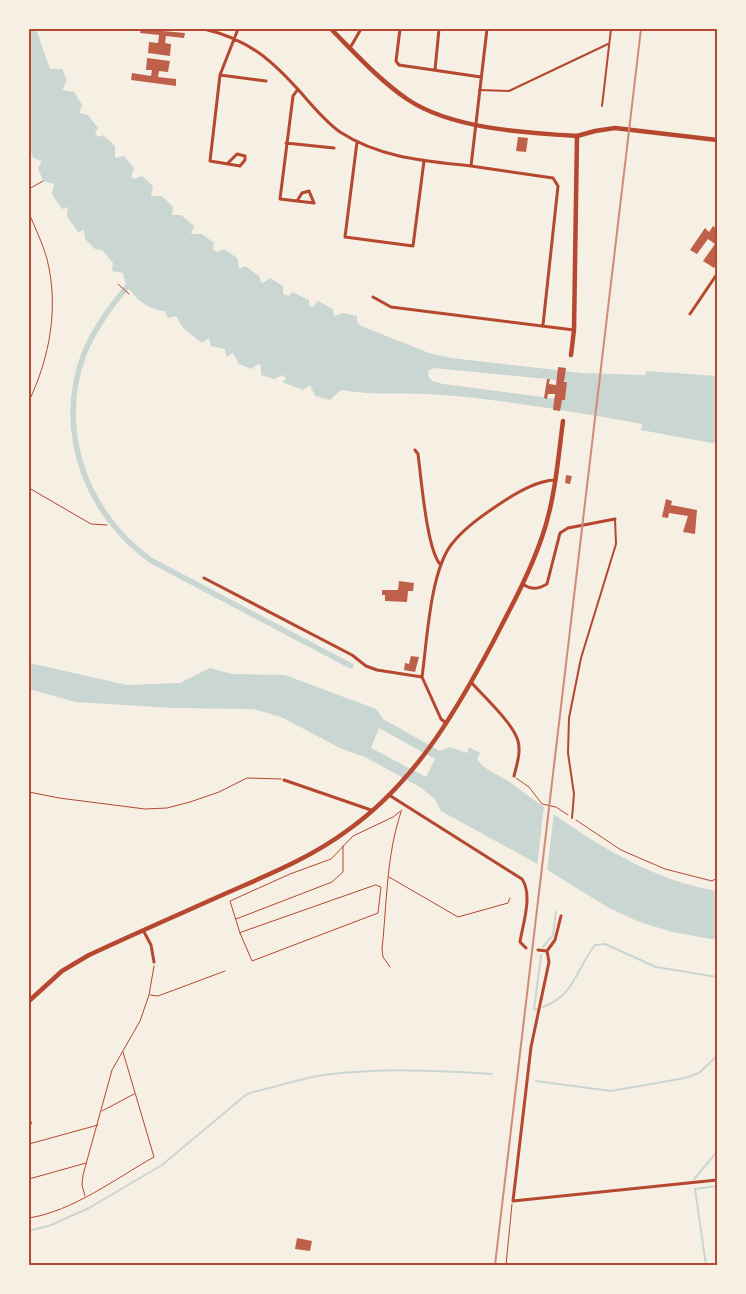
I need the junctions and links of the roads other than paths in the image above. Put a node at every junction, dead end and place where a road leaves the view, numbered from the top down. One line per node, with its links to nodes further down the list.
1 (204, 29): 9 (street)
2 (238, 29): 9 (street)
3 (331, 29): 11 (main road)
4 (361, 29): 11 (street)
5 (400, 29): 12 (street)
6 (440, 29): 12 (street)
7 (487, 29): 14 (street)
8 (610, 29): 10 (lane)
9 (234, 37): 13 (street); 16 (street)
10 (608, 44): 17 (lane); 18 (lane)
11 (350, 48): 19 (main road)
12 (434, 70): 14 (street)
13 (220, 75): 15 (street); 26 (street)
14 (481, 77): 17 (street)
15 (266, 81)
16 (298, 90): 22 (street); 23 (street)
17 (480, 90): 19 (street)
18 (602, 106)
19 (475, 125): 20 (main road); 27 (street)
20 (578, 136): 21 (main road); 33 (main road)
21 (717, 140)
22 (357, 142): 25 (street); 25 (street)
23 (286, 143): 24 (street); 28 (street)
24 (334, 148)
25 (424, 161): 27 (street)
26 (228, 163): 26 (street)
27 (471, 166): 32 (street)
28 (296, 201): 28 (street)
29 (717, 274): 31 (street)
30 (374, 297): 32 (street)
31 (690, 314)
32 (543, 325): 33 (street)
33 (574, 330): 34 (main road)
34 (571, 355)
35 (563, 421): 37 (main road)
36 (415, 450): 39 (street)
37 (556, 480): 39 (street); 41 (main road)
38 (615, 519): 41 (street); 49 (lane)
39 (441, 565): 42 (street)
40 (204, 578): 42 (street)
41 (524, 585): 43 (main road)
42 (422, 678): 44 (street)
43 (472, 682): 44 (main road); 45 (street)
44 (447, 724): 47 (main road)
45 (514, 776)
46 (284, 780): 48 (street)
47 (390, 795): 48 (main road); 52 (street)
48 (371, 810): 51 (main road)
49 (572, 818)
50 (561, 916): 54 (street)
51 (143, 930): 55 (street); 56 (main road)
52 (526, 948)
53 (538, 950): 54 (street)
54 (547, 951): 57 (street)
55 (154, 962)
56 (29, 1001)
57 (717, 1180)

